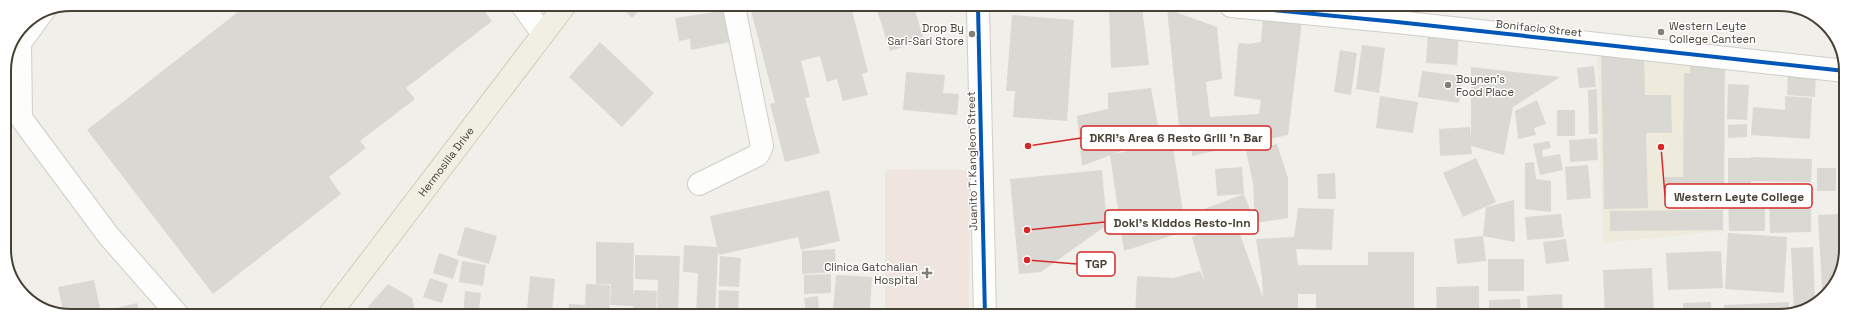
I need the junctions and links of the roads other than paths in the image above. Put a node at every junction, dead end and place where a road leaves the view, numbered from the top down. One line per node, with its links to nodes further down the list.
1 (526, 11): 8 (street)
2 (561, 11): 8 (main road, Hermosilla Drive)
3 (735, 11): 10 (street)
4 (978, 11): 13 (street, Juanito T. Kangleon Street)
5 (1335, 11): 6 (street, Bonifacio Street)
6 (1398, 14): 9 (street, Bonifacio Street)
7 (35, 22): 11 (street)
8 (543, 34): 12 (main road, Hermosilla Drive)
9 (1839, 70)
10 (699, 184)
11 (173, 309)
12 (335, 309)
13 (985, 309)

